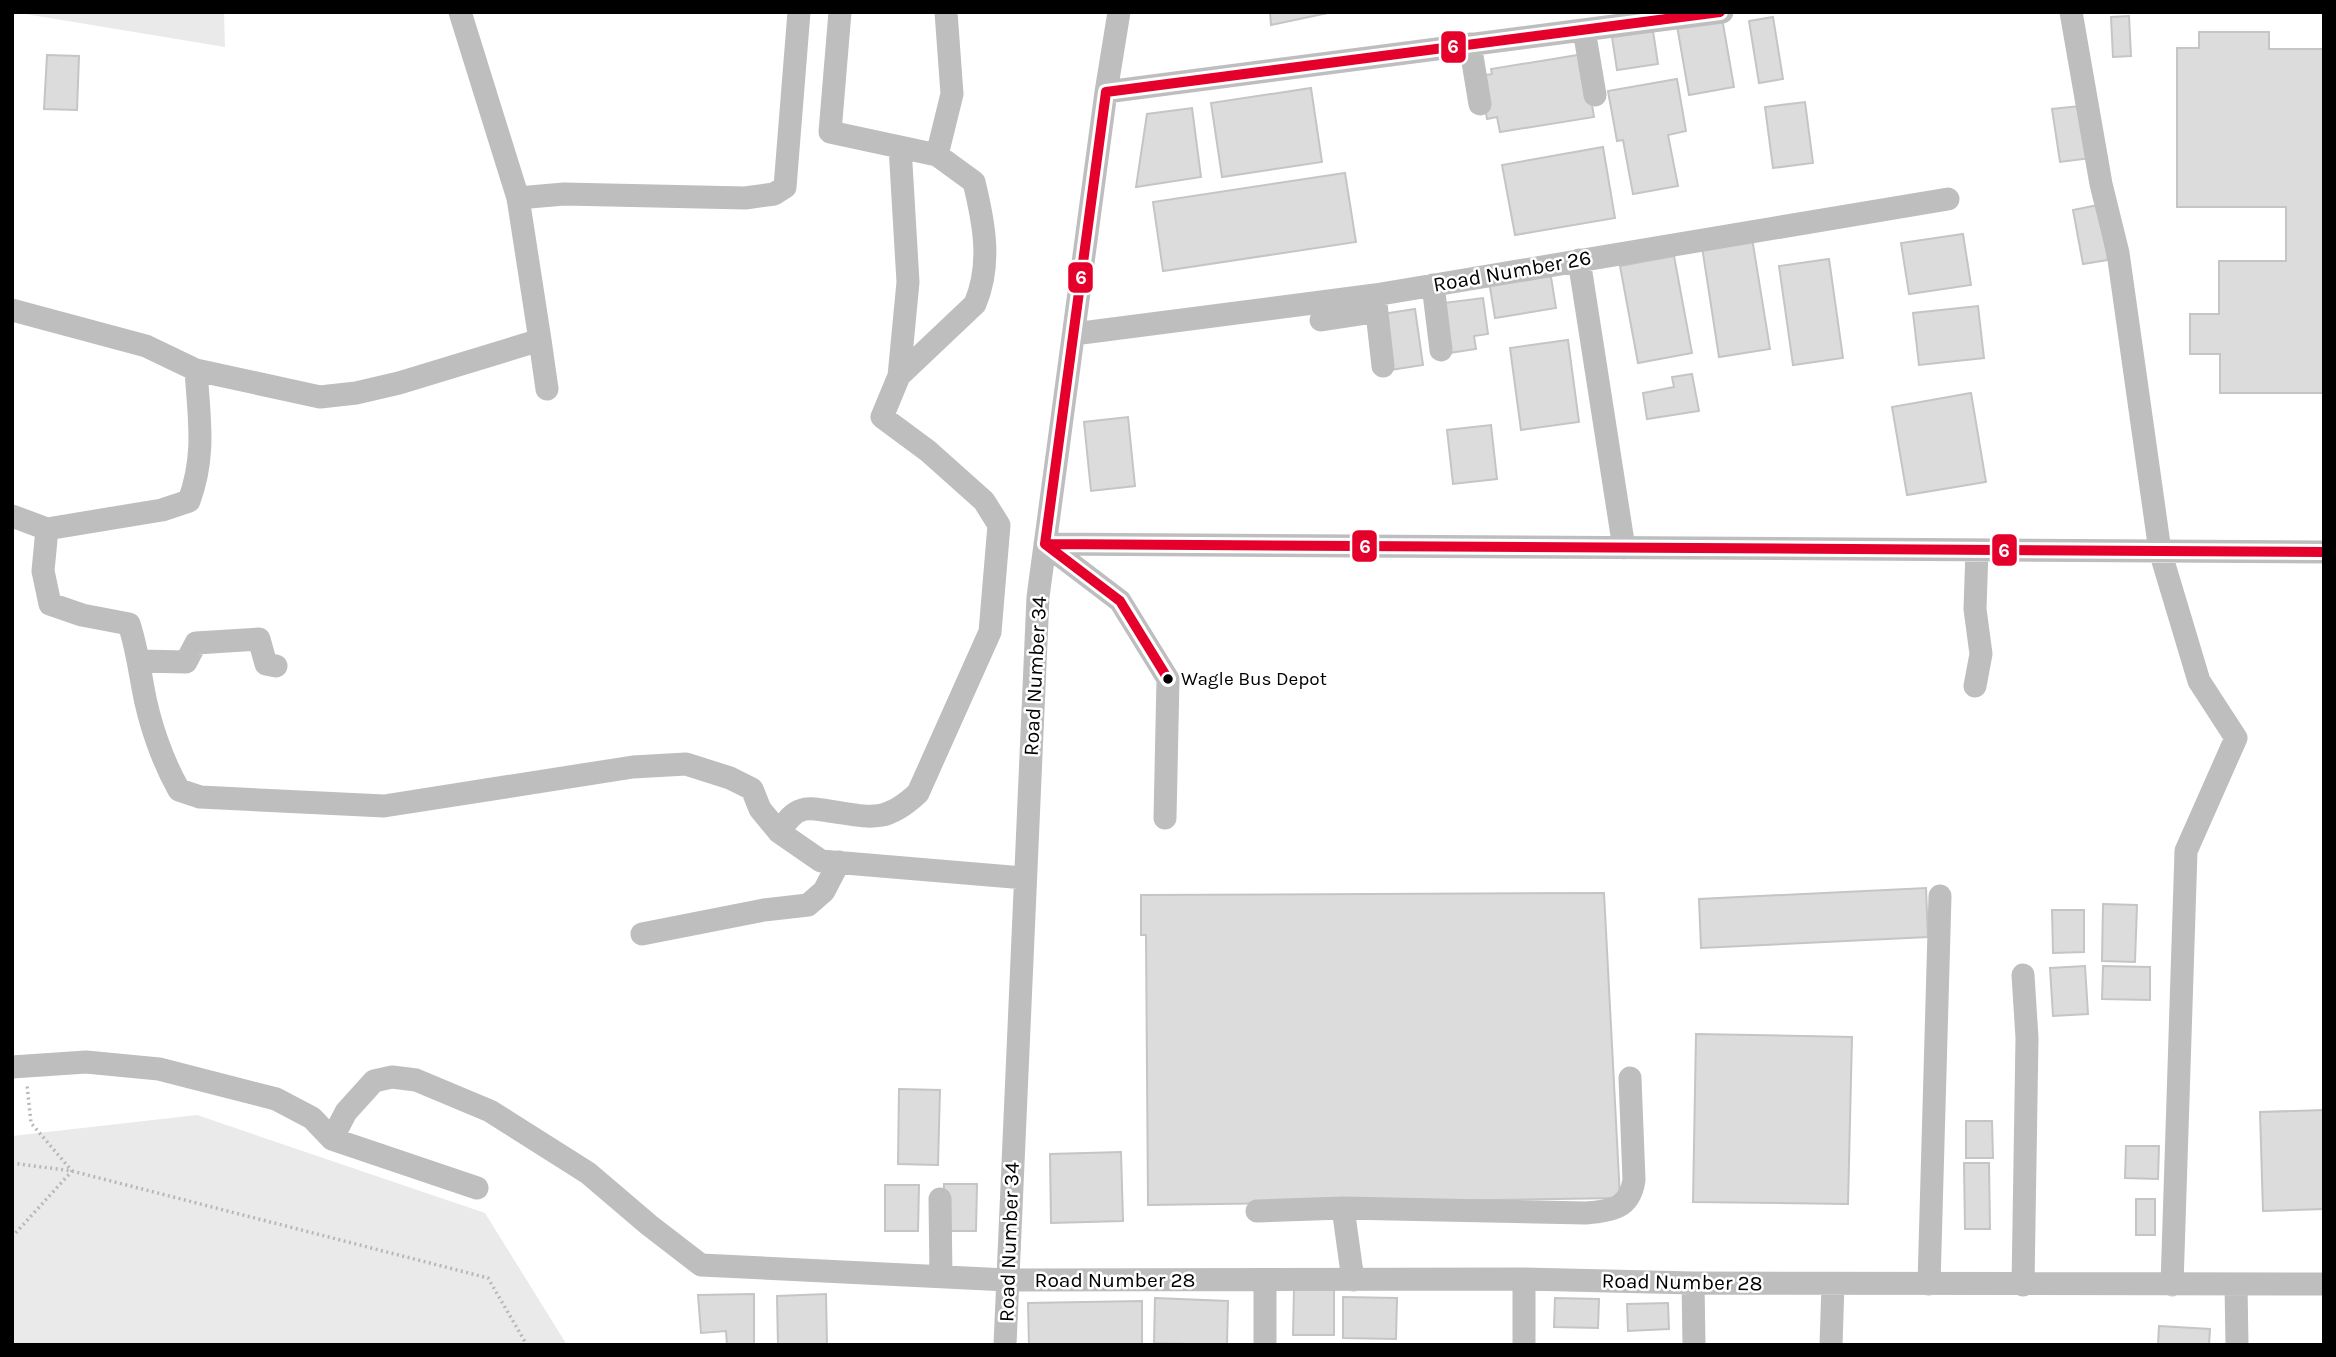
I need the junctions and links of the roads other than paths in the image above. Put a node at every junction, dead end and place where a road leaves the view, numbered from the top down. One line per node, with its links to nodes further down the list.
1 (460, 12): 15 (street)
2 (799, 12): 15 (street)
3 (840, 12): 13 (street)
4 (946, 12): 14 (street)
5 (1119, 12): 10 (street, Road Number 34)
6 (1722, 12): 8 (street)
7 (2071, 12): 33 (street)
8 (1584, 30): 9 (street); 11 (street)
9 (1470, 44): 10 (street); 12 (street)
10 (1106, 92): 21 (street, Road Number 34)
11 (1595, 95)
12 (1480, 104)
13 (900, 148): 14 (street); 26 (street)
14 (937, 155): 26 (street)
15 (519, 198): 22 (street)
16 (1948, 199): 17 (street, Road Number 26)
17 (1579, 260): 18 (street, Road Number 26); 31 (street)
18 (1433, 285): 19 (street, Road Number 26); 23 (street)
19 (1371, 304): 21 (street, Road Number 26); 24 (street)
20 (12, 310): 25 (street)
21 (1074, 334): 30 (street, Road Number 34)
22 (540, 340): 25 (street); 27 (street)
23 (1441, 351)
24 (1383, 366)
25 (196, 370): 29 (street)
26 (899, 376): 39 (street)
27 (547, 389)
28 (12, 516): 29 (street)
29 (47, 529): 35 (street)
30 (1045, 544): 31 (street); 38 (street); 41 (street, Road Number 34)
31 (1624, 548): 32 (street)
32 (1977, 550): 33 (street); 37 (street)
33 (2160, 551): 34 (street); 62 (street)
34 (2324, 552)
35 (140, 662): 36 (street); 39 (street)
36 (276, 666)
37 (1975, 686)
38 (1165, 818)
39 (779, 832): 40 (street)
40 (839, 862): 41 (street); 43 (street)
41 (1025, 878): 54 (street, Road Number 34)
42 (1940, 896): 59 (street)
43 (642, 934)
44 (2023, 975): 61 (street)
45 (19, 1066): 47 (street)
46 (1630, 1078): 50 (street)
47 (332, 1139): 48 (street); 52 (street, Road Number 28)
48 (477, 1188)
49 (940, 1199): 52 (street)
50 (1343, 1208): 51 (street); 55 (street)
51 (1257, 1211)
52 (941, 1276): 54 (street, Road Number 28)
53 (1524, 1279): 55 (street, Road Number 28); 57 (street, Road Number 28); 66 (street)
54 (1007, 1280): 56 (street, Road Number 28); 64 (street, Road Number 34)
55 (1353, 1280): 56 (street, Road Number 28)
56 (1265, 1281): 65 (street)
57 (1693, 1283): 58 (street, Road Number 28); 67 (street)
58 (1833, 1284): 59 (street, Road Number 28); 68 (street)
59 (1929, 1284): 61 (street, Road Number 28)
60 (2324, 1284): 63 (street, Road Number 28)
61 (2023, 1285): 62 (street, Road Number 28)
62 (2172, 1285): 63 (street, Road Number 28)
63 (2236, 1285): 69 (street)
64 (1005, 1345)
65 (1265, 1345)
66 (1524, 1345)
67 (1694, 1345)
68 (1831, 1345)
69 (2237, 1345)

